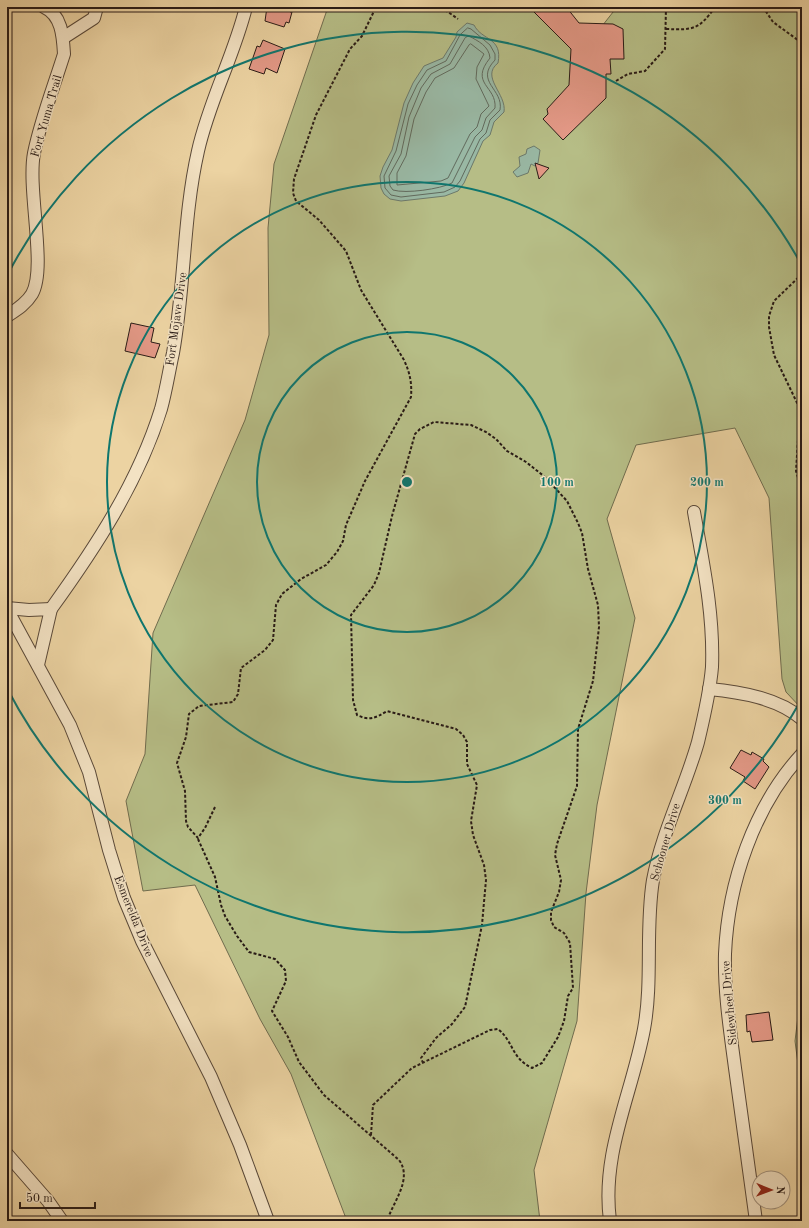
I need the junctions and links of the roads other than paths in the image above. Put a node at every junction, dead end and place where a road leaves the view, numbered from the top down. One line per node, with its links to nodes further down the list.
1 (97, 7): 4 (street)
2 (246, 7): 8 (street, Fort Mojave Drive)
3 (49, 8): 4 (street, Fort Yuma Trail)
4 (63, 38): 5 (street, Fort Yuma Trail)
5 (7, 316)
6 (694, 512): 10 (street, Schooner Drive)
7 (7, 608): 8 (street); 9 (street, Esmerelda Drive)
8 (50, 609): 9 (street)
9 (38, 665): 15 (street, Esmerelda Drive)
10 (710, 689): 11 (street); 16 (street, Schooner Drive)
11 (802, 719)
12 (802, 754): 17 (street, Sidewheel Drive)
13 (7, 1154): 14 (street)
14 (62, 1221)
15 (268, 1221)
16 (610, 1221)
17 (756, 1221)

